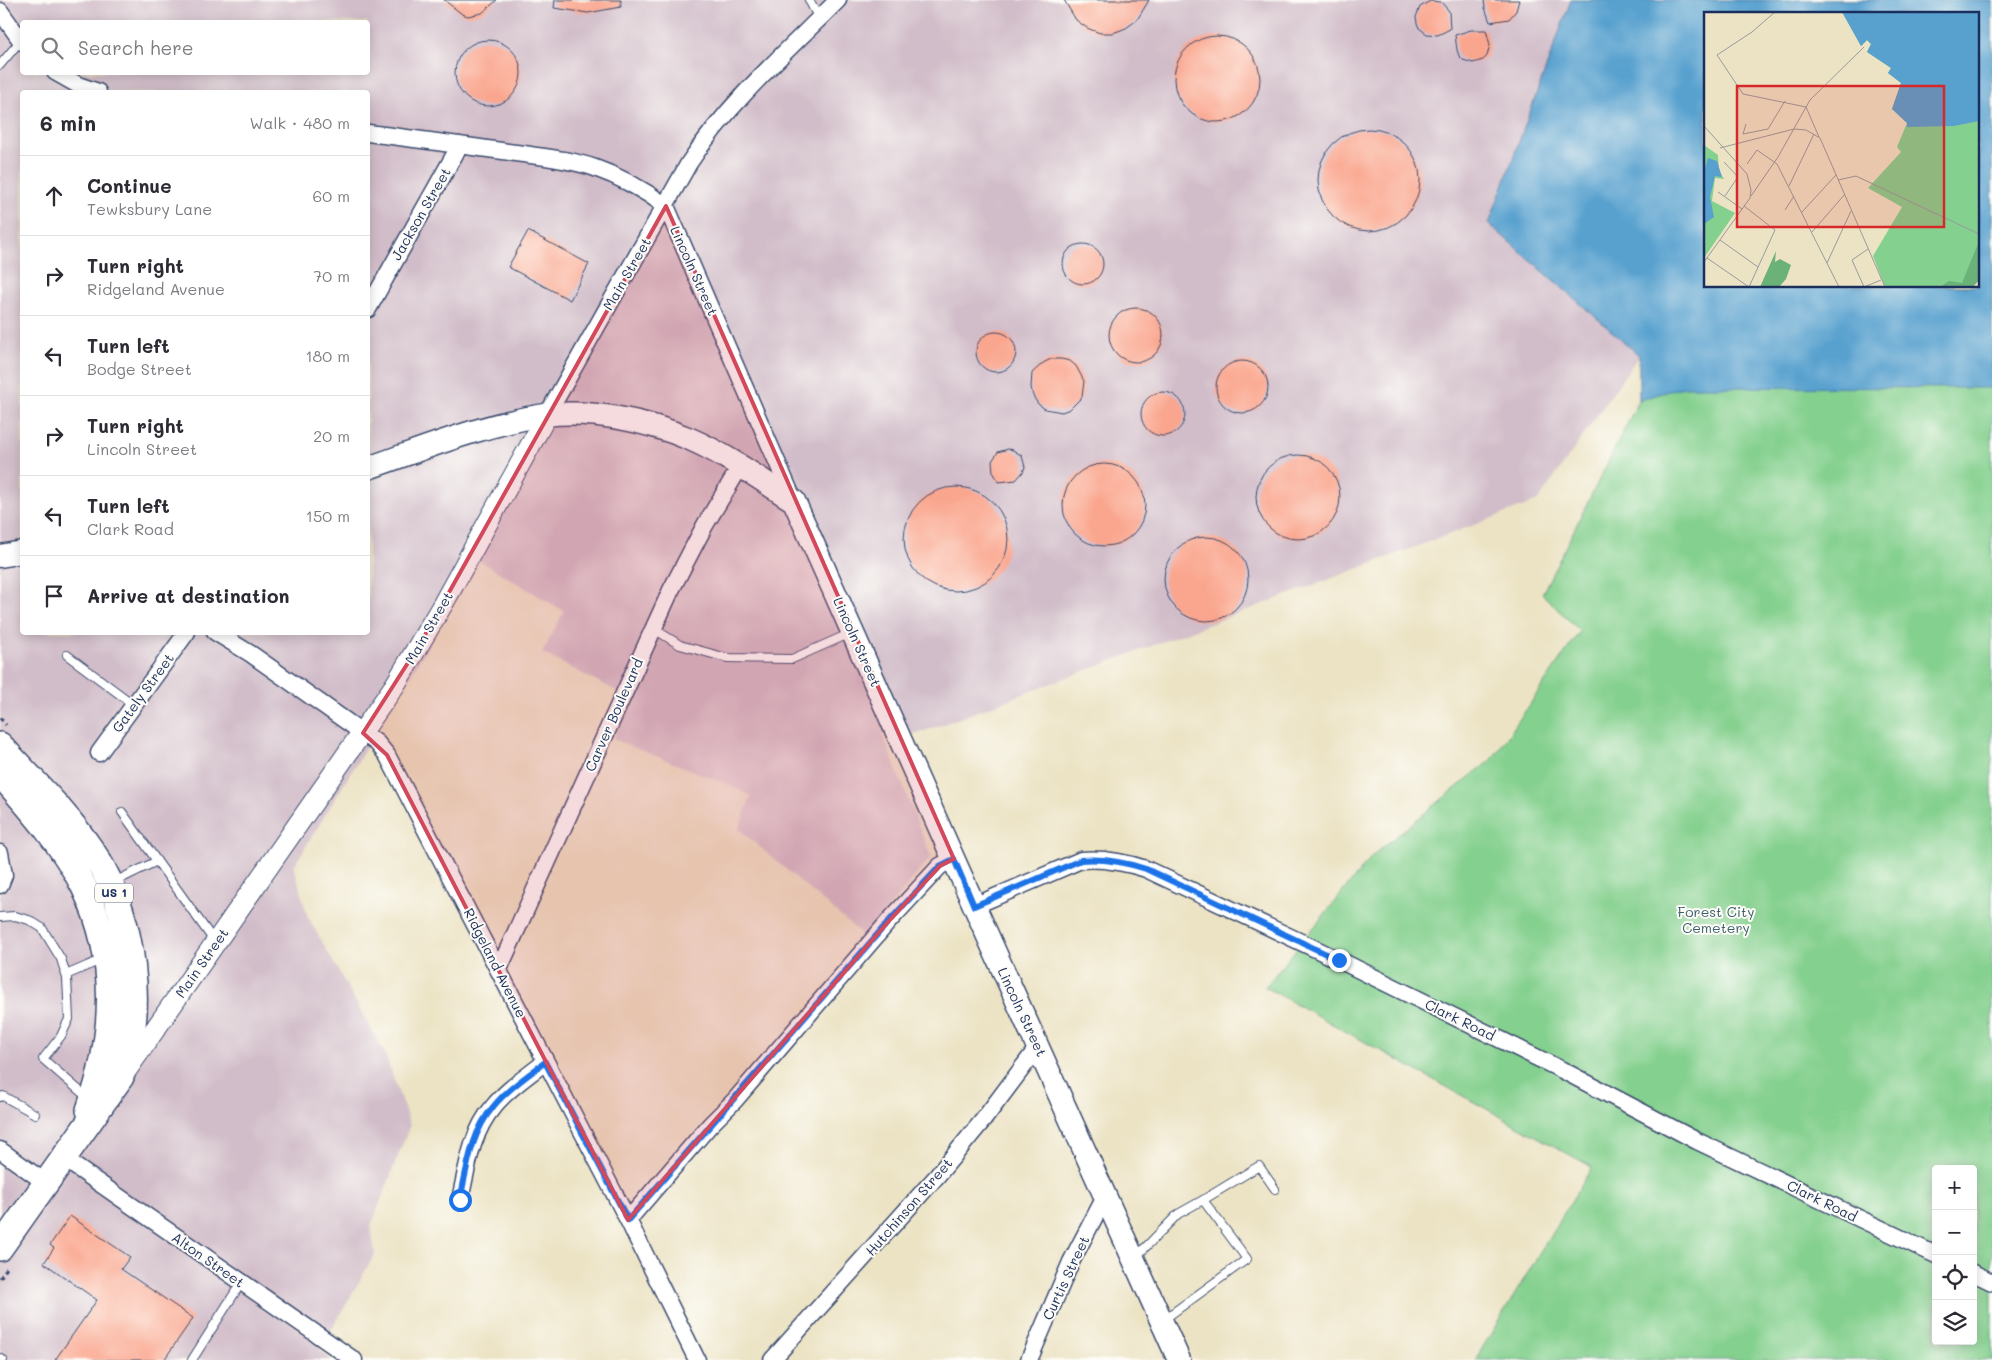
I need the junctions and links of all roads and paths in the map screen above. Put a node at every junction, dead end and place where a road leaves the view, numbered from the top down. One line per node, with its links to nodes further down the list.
1 (809, 0): 4 (lane)
2 (838, 0): 4 (street, Main Street)
3 (0, 11): 5 (street)
4 (819, 19): 12 (street, Main Street)
5 (20, 38)
6 (20, 43): 7 (lane)
7 (0, 65)
8 (60, 75): 9 (street)
9 (92, 90)
10 (370, 133): 11 (street)
11 (460, 145): 12 (street); 13 (street, Jackson Street)
12 (666, 206): 14 (street, Main Street); 17 (street, Lincoln Street)
13 (370, 305)
14 (547, 415): 15 (main road); 16 (main road); 26 (street, Main Street)
15 (370, 467)
16 (740, 467): 17 (main road); 20 (street, Carver Boulevard)
17 (794, 501): 21 (main road, Lincoln Street)
18 (20, 552): 19 (main road)
19 (0, 556)
20 (654, 629): 21 (lane); 40 (street, Carver Boulevard)
21 (853, 632): 32 (main road, Lincoln Street)
22 (185, 635): 25 (street, Gately Street)
23 (220, 635): 26 (street, Ridgeland Avenue)
24 (67, 654): 25 (lane)
25 (134, 705): 28 (street, Gately Street)
26 (363, 733): 38 (street, Main Street); 40 (street, Ridgeland Avenue)
27 (0, 745): 34 (main road, US 1)
28 (99, 753)
29 (0, 774): 39 (main road, US 1)
30 (122, 812): 33 (lane)
31 (0, 853): 35 (street)
32 (954, 859): 36 (main road, Lincoln Street); 55 (street)
33 (157, 861): 34 (lane); 38 (lane)
34 (110, 884): 44 (main road, US 1)
35 (0, 885)
36 (974, 906): 42 (main road, Lincoln Street); 57 (street, Clark Road)
37 (0, 917): 41 (lane)
38 (216, 943): 44 (street, Main Street)
39 (106, 957): 41 (lane); 46 (main road, US 1)
40 (499, 969): 43 (street, Ridgeland Avenue)
41 (66, 975): 46 (lane)
42 (1038, 1046): 52 (main road, Lincoln Street); 68 (street, Hutchinson Street)
43 (545, 1062): 53 (street); 55 (street, Ridgeland Avenue)
44 (121, 1078): 49 (main road, Main Street / US 1)
45 (0, 1097): 47 (lane)
46 (92, 1101): 49 (main road, US 1)
47 (35, 1114)
48 (0, 1150): 50 (street)
49 (70, 1150): 50 (main road, Main Street / US 1); 61 (street, Alton Street)
50 (46, 1183): 56 (main road, Main Street / US 1)
51 (1275, 1189): 54 (lane)
52 (1105, 1197): 58 (main road, Lincoln Street); 69 (street, Curtis Street)
53 (460, 1200)
54 (1203, 1200): 58 (lane); 62 (lane)
55 (628, 1220): 67 (street, Ridgeland Avenue)
56 (0, 1248)
57 (1932, 1253)
58 (1133, 1260): 62 (main road, Lincoln Street)
59 (1977, 1275): 60 (street)
60 (1992, 1282)
61 (241, 1283): 65 (lane); 66 (street, Alton Street)
62 (1161, 1321): 70 (main road, Lincoln Street)
63 (0, 1358): 64 (lane)
64 (4, 1360)
65 (192, 1360)
66 (354, 1360)
67 (697, 1360)
68 (772, 1360)
69 (1028, 1360)
70 (1179, 1360)

